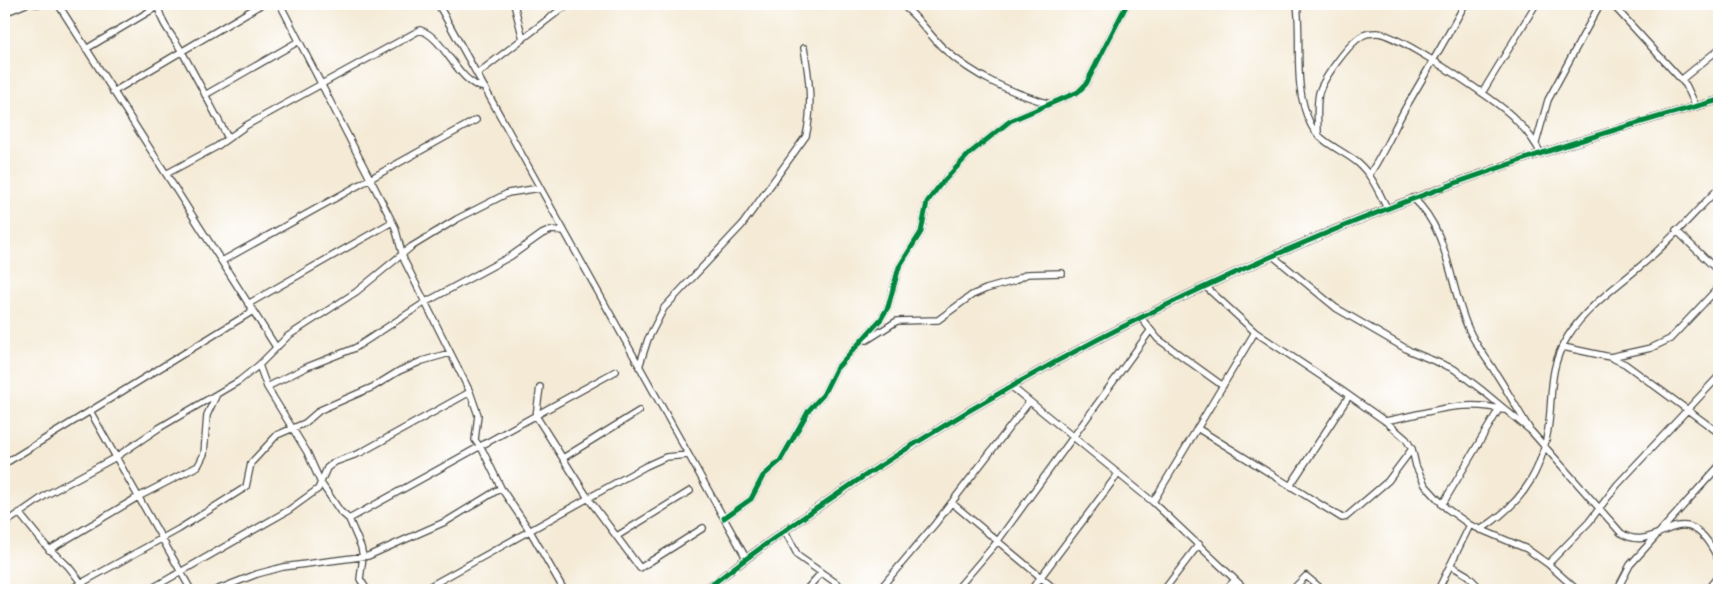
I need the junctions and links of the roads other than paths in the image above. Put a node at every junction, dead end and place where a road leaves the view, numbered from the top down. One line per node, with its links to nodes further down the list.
1 (26, 4): 17 (street)
2 (36, 4): 3 (street)
3 (59, 4): 21 (street)
4 (160, 4): 21 (street); 23 (street)
5 (262, 4): 23 (street)
6 (280, 4): 19 (street)
7 (438, 4): 25 (street)
8 (514, 4): 18 (street)
9 (571, 4): 18 (street)
10 (901, 4): 33 (street)
11 (1128, 4): 33 (street)
12 (1297, 4): 36 (street)
13 (1464, 4): 24 (street)
14 (1536, 4): 30 (street)
15 (1600, 4): 38 (street)
16 (1612, 4): 26 (street)
17 (4, 14)
18 (523, 39): 25 (street)
19 (299, 41): 27 (street); 31 (street)
20 (804, 48): 69 (street)
21 (86, 49): 29 (street)
22 (1719, 49): 26 (street)
23 (182, 51): 29 (street); 31 (street)
24 (1433, 62): 30 (street); 36 (street); 41 (street)
25 (477, 74): 28 (street)
26 (1681, 80): 34 (street)
27 (321, 85): 28 (street); 37 (street); 42 (street)
28 (485, 88): 43 (street)
29 (113, 92): 40 (street)
30 (1482, 93): 38 (street)
31 (205, 95): 37 (street)
32 (1719, 100): 34 (street)
33 (1050, 104): 63 (street)
34 (1696, 106): 39 (street)
35 (476, 120): 42 (street)
36 (1318, 135): 41 (street)
37 (228, 138): 40 (street)
38 (1536, 143): 39 (street)
39 (1540, 152): 45 (street)
40 (166, 174): 52 (street)
41 (1369, 175): 46 (street)
42 (370, 180): 47 (street); 52 (street)
43 (540, 188): 48 (street); 50 (street)
44 (1719, 188): 49 (street)
45 (1413, 198): 46 (street); 89 (street)
46 (1387, 208): 51 (street)
47 (392, 222): 50 (street); 58 (street)
48 (564, 230): 57 (street); 69 (street)
49 (1676, 230): 54 (street); 65 (street)
50 (402, 254): 57 (street); 64 (street)
51 (1274, 256): 55 (street); 84 (street)
52 (222, 261): 58 (street)
53 (1062, 272): 63 (street)
54 (1719, 272)
55 (1206, 287): 60 (street); 62 (street)
56 (1719, 287): 67 (street)
57 (424, 302): 66 (street); 73 (street)
58 (248, 304): 59 (street)
59 (252, 311): 64 (street); 82 (street)
60 (1141, 318): 61 (street); 75 (street)
61 (1150, 331): 72 (street); 91 (street)
62 (1255, 332): 72 (street); 78 (street)
63 (861, 344): 112 (street)
64 (276, 347): 68 (street)
65 (1562, 347): 67 (street); 93 (street)
66 (450, 353): 76 (street); 88 (street)
67 (1610, 357): 81 (street)
68 (258, 366): 73 (street); 77 (street)
69 (639, 366): 95 (street)
70 (616, 371): 85 (street)
71 (1719, 376): 81 (street)
72 (1223, 386): 87 (street)
73 (267, 387): 88 (street)
74 (540, 387): 85 (street)
75 (1012, 387): 79 (street); 120 (street)
76 (470, 392): 92 (street); 101 (street)
77 (216, 394): 96 (street); 105 (street)
78 (1349, 396): 86 (street); 102 (street)
79 (1029, 402): 91 (street); 108 (street)
80 (1499, 409): 84 (street); 86 (street); 109 (street)
81 (1688, 410): 90 (street); 110 (street)
82 (90, 411): 96 (street); 98 (street)
83 (638, 411): 97 (street)
84 (1507, 412): 89 (street)
85 (536, 415): 92 (street); 97 (street)
86 (1385, 421): 94 (street)
87 (1197, 428): 102 (street); 107 (street)
88 (292, 429): 101 (street); 122 (street)
89 (1531, 432): 93 (street)
90 (1719, 433)
91 (1073, 436): 100 (street); 123 (street)
92 (479, 446): 103 (street); 113 (street)
93 (1544, 448): 110 (street); 118 (street)
94 (1412, 449): 102 (street); 109 (street)
95 (688, 455): 106 (street); 112 (street)
96 (116, 457): 105 (street); 111 (street)
97 (563, 458): 106 (street)
98 (4, 464)
99 (1719, 466): 117 (street)
100 (1118, 474): 107 (street); 134 (street)
101 (321, 483): 113 (street); 131 (street)
102 (1290, 486)
103 (501, 488): 119 (street); 126 (street)
104 (690, 491): 121 (street)
105 (138, 497): 122 (street); 125 (street)
106 (588, 498): 119 (street); 121 (street)
107 (1153, 502): 124 (street)
108 (952, 503): 123 (street); 150 (street)
109 (1442, 505): 115 (street)
110 (1598, 509): 117 (street); 129 (street)
111 (19, 513): 114 (street); 125 (street)
112 (724, 518): 127 (street)
113 (349, 519): 126 (street)
114 (4, 524)
115 (1470, 525): 118 (street); 130 (street)
116 (703, 528): 121 (street)
117 (1664, 529): 128 (street); 162 (street)
118 (1480, 530): 129 (street)
119 (530, 531): 145 (street); 146 (street)
120 (785, 531): 127 (street); 132 (street)
121 (616, 536)
122 (162, 538): 131 (street); 136 (street)
123 (997, 542): 134 (street); 151 (street)
124 (1199, 544): 135 (street); 138 (street)
125 (49, 550): 136 (street)
126 (363, 557): 143 (street); 144 (street)
127 (746, 558): 147 (street)
128 (1719, 561)
129 (1548, 564): 137 (street)
130 (1450, 565): 158 (street); 159 (street)
131 (180, 572): 141 (street); 142 (street)
132 (821, 574): 148 (street); 149 (street)
133 (1719, 575): 163 (street)
134 (1041, 578): 152 (street); 153 (street)
135 (1235, 580): 154 (street); 155 (street)
136 (81, 584): 139 (street); 140 (street)
137 (1570, 584): 160 (street); 161 (street)
138 (1166, 589)
139 (68, 590)
140 (87, 590)
141 (149, 590)
142 (191, 590)
143 (216, 590)
144 (367, 590)
145 (423, 590)
146 (564, 590)
147 (705, 590)
148 (806, 590)
149 (846, 590)
150 (879, 590)
151 (956, 590)
152 (1031, 590)
153 (1056, 590)
154 (1225, 590)
155 (1246, 590)
156 (1292, 590): 157 (street)
157 (1323, 590)
158 (1438, 590)
159 (1482, 590)
160 (1563, 590)
161 (1577, 590)
162 (1617, 590)
163 (1707, 590)

